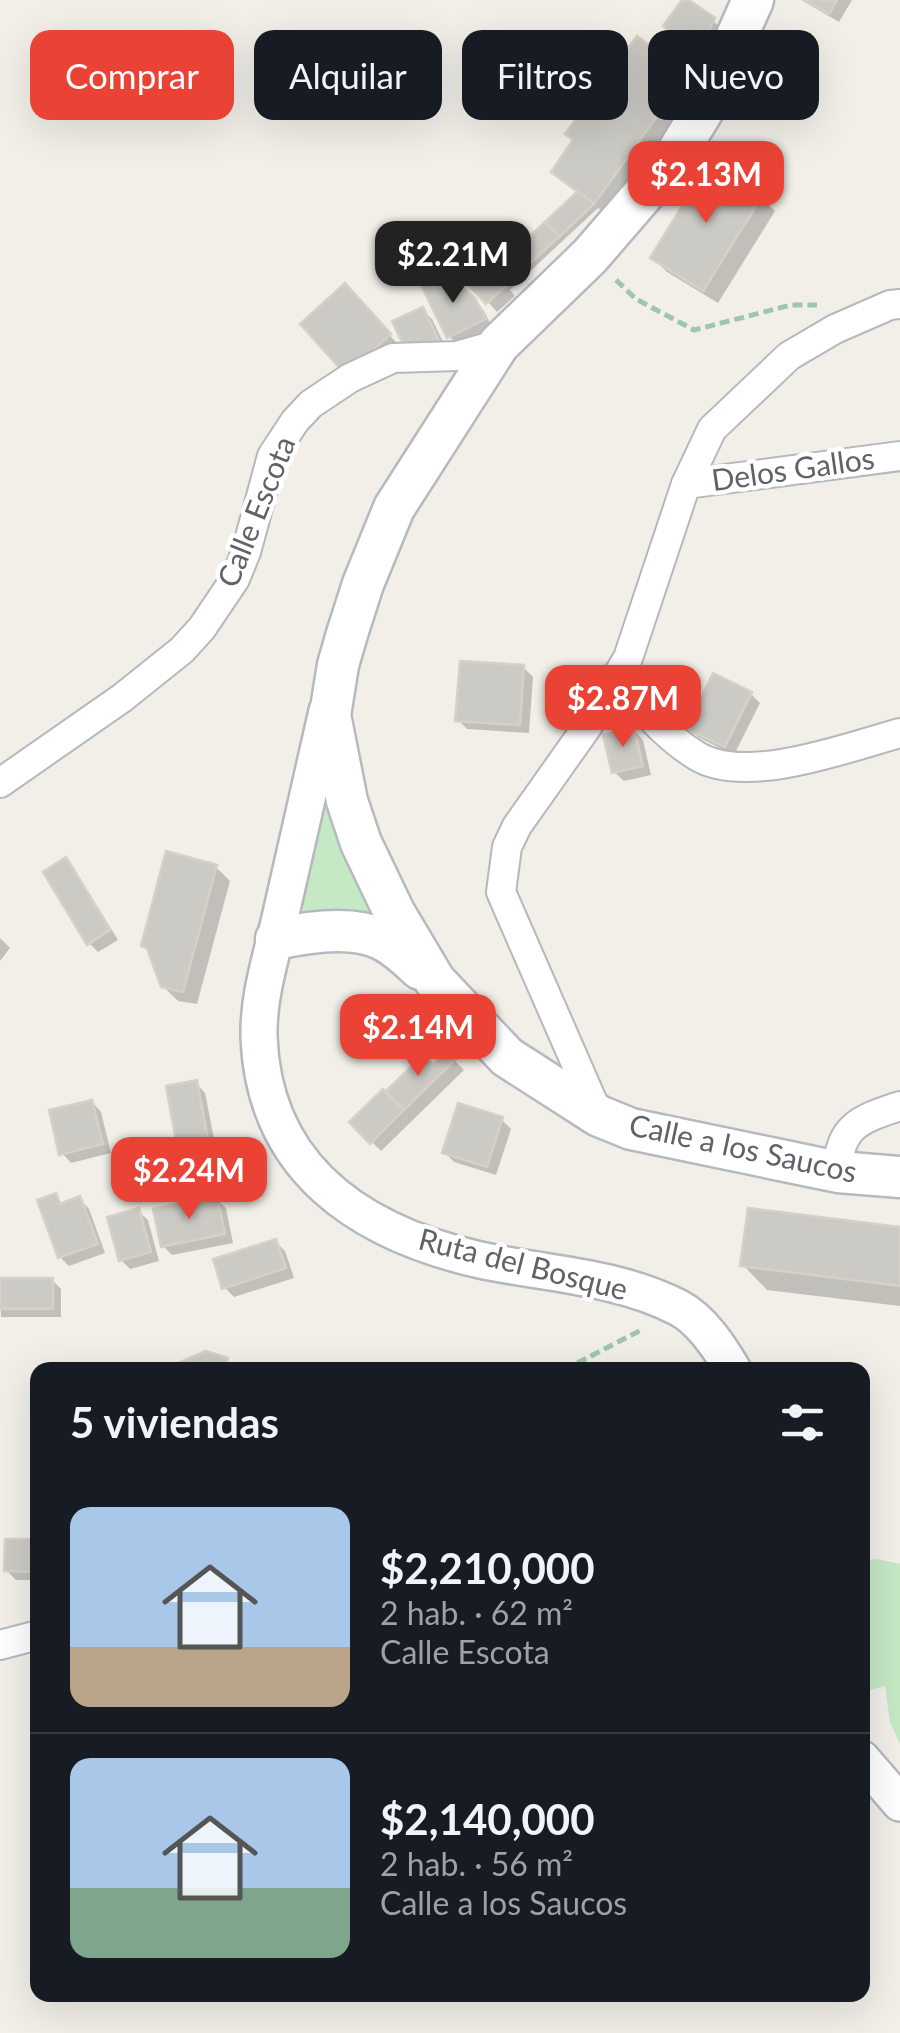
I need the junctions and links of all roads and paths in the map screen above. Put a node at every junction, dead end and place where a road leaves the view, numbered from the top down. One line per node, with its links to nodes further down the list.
1 (753, 0): 2 (main road, Calle a los Saucos)
2 (590, 256): 4 (path); 5 (main road, Calle a los Saucos)
3 (895, 304): 7 (street)
4 (831, 305)
5 (498, 344): 8 (main road, Calle a los Saucos); 11 (street, Calle Escota)
6 (900, 456): 7 (street, Delos Gallos)
7 (686, 484): 9 (street)
8 (338, 666): 12 (street, Ruta del Bosque); 13 (main road, Calle a los Saucos)
9 (616, 676): 10 (street); 15 (street)
10 (900, 733)
11 (0, 783)
12 (276, 939): 13 (main road); 18 (street, Ruta del Bosque)
13 (435, 981): 15 (main road, Calle a los Saucos)
14 (900, 1106): 16 (street)
15 (599, 1116): 16 (main road, Calle a los Saucos)
16 (838, 1172): 17 (main road, Calle a los Saucos)
17 (900, 1177)
18 (681, 1309): 19 (path); 20 (street, Ruta del Bosque)
19 (579, 1362)
20 (727, 1362)
21 (30, 1637): 22 (street)
22 (0, 1645)
23 (870, 1768): 24 (street)
24 (900, 1803)

